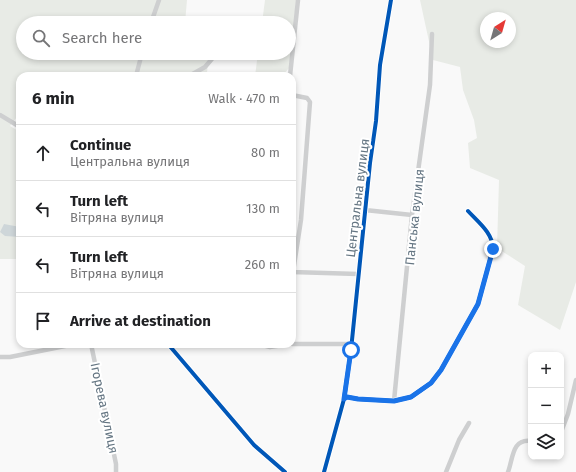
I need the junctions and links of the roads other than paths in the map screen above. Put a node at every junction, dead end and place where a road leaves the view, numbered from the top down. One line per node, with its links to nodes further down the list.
1 (159, 0): 4 (street)
2 (298, 0): 5 (street)
3 (391, 0): 16 (street, Центральна вулиця)
4 (153, 16)
5 (296, 19)
6 (432, 34): 18 (street, Панська вулиця)
7 (140, 60): 10 (street)
8 (211, 60): 11 (street)
9 (292, 60): 12 (street)
10 (137, 72)
11 (196, 72)
12 (290, 72)
13 (296, 96): 19 (street)
14 (0, 115): 15 (street)
15 (16, 125)
16 (365, 210): 18 (street); 21 (street, Центральна вулиця)
17 (468, 211): 30 (street)
18 (412, 215): 30 (street, Панська вулиця)
19 (296, 250)
20 (296, 272): 21 (street)
21 (358, 274): 23 (street, Центральна вулиця)
22 (296, 344): 23 (street)
23 (351, 344): 29 (street, Центральна вулиця)
24 (55, 348): 27 (street)
25 (92, 348): 34 (street, Ігорева вулиця)
26 (171, 348): 35 (street)
27 (0, 357)
28 (576, 380): 32 (street)
29 (344, 399): 30 (street); 36 (street, Центральна вулиця)
30 (394, 401)
31 (469, 423): 37 (street)
32 (564, 424)
33 (528, 441): 38 (street)
34 (116, 472)
35 (285, 472)
36 (324, 472)
37 (446, 472)
38 (508, 472)

